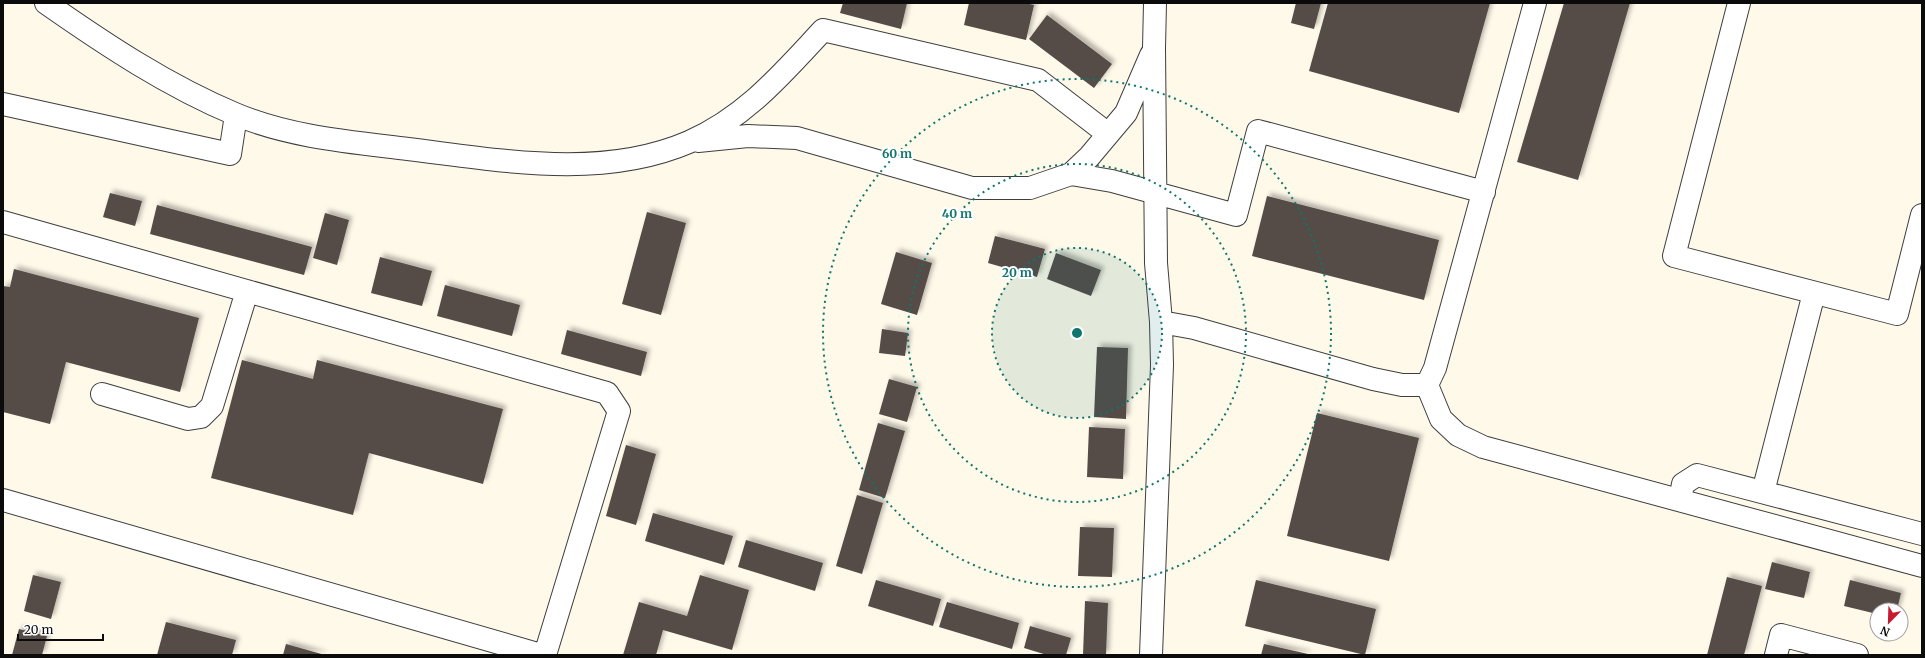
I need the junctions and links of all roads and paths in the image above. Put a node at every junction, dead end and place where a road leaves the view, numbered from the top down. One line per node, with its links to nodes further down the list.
1 (46, 3): 7 (lane)
2 (1156, 3): 5 (lane)
3 (1535, 3): 12 (lane)
4 (1739, 3): 16 (lane)
5 (1154, 48): 8 (lane); 11 (lane)
6 (3, 104): 7 (lane)
7 (236, 115): 9 (lane)
8 (1108, 134): 9 (lane); 10 (lane)
9 (689, 142): 10 (lane)
10 (1071, 174): 11 (lane)
11 (1156, 192): 12 (lane); 17 (lane)
12 (1484, 192): 18 (lane)
13 (1922, 215): 16 (lane)
14 (3, 222): 15 (lane)
15 (247, 291): 19 (lane); 26 (lane)
16 (1814, 292): 20 (lane)
17 (1161, 322): 18 (lane); 27 (lane)
18 (1427, 385): 22 (lane)
19 (102, 394)
20 (1763, 492): 22 (lane); 23 (lane)
21 (3, 500): 25 (lane)
22 (1680, 500): 24 (lane)
23 (1922, 534)
24 (1922, 566)
25 (541, 655)
26 (545, 655)
27 (1151, 655)
28 (1776, 655): 29 (lane)
29 (1857, 655)

